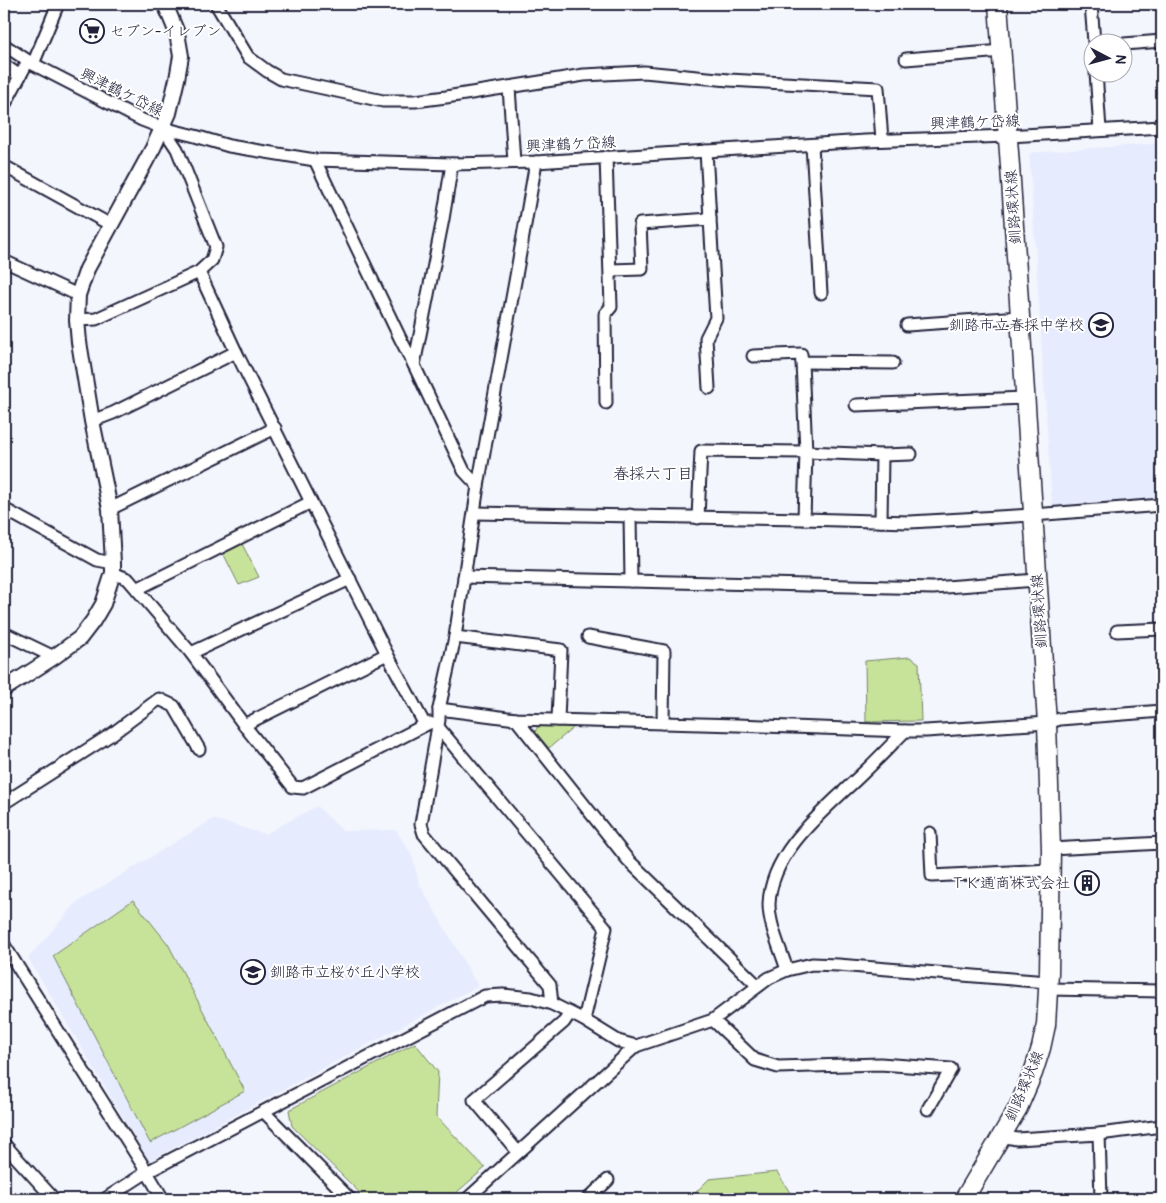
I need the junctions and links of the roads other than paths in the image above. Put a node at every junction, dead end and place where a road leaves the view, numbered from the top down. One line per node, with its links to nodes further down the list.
1 (58, 4): 12 (street)
2 (165, 4): 19 (street)
3 (216, 4): 16 (street)
4 (998, 4): 10 (main road, 釧路環状線)
5 (1091, 4): 6 (street)
6 (1093, 32)
7 (1162, 42): 8 (street)
8 (1134, 43)
9 (4, 45): 12 (street, 興津鶴ケ岱線)
10 (1002, 51): 11 (street); 21 (main road, 釧路環状線)
11 (906, 59)
12 (31, 63): 14 (street); 19 (street, 興津鶴ケ岱線)
13 (4, 65): 14 (street)
14 (20, 76): 17 (street)
15 (1097, 82): 20 (street)
16 (509, 87): 22 (street); 27 (street)
17 (4, 106)
18 (1162, 127): 20 (street, 興津鶴ケ岱線)
19 (163, 128): 26 (street, 興津鶴ケ岱線); 32 (street); 35 (street)
20 (1100, 130): 21 (street, 興津鶴ケ岱線)
21 (1008, 136): 22 (street, 興津鶴ケ岱線); 38 (main road, 釧路環状線)
22 (882, 140): 23 (street, 興津鶴ケ岱線)
23 (812, 144): 24 (street, 興津鶴ケ岱線); 36 (street)
24 (706, 151): 25 (street, 興津鶴ケ岱線); 31 (street)
25 (606, 157): 28 (street, 興津鶴ケ岱線); 34 (street)
26 (315, 160): 29 (street, 興津鶴ケ岱線); 45 (street)
27 (514, 162): 28 (street, 興津鶴ケ岱線); 29 (street, 興津鶴ケ岱線)
28 (536, 162): 55 (street)
29 (452, 164): 45 (street)
30 (4, 166): 32 (street)
31 (710, 219): 34 (street); 46 (street)
32 (111, 225): 37 (street)
33 (4, 261): 37 (street)
34 (611, 270): 48 (street)
35 (199, 272): 39 (street); 41 (street)
36 (821, 293)
37 (78, 295): 39 (street)
38 (1020, 317): 40 (street); 47 (main road, 釧路環状線)
39 (77, 320): 50 (street)
40 (907, 325)
41 (236, 352): 50 (street); 51 (street)
42 (753, 356): 43 (street)
43 (802, 362): 44 (street); 52 (street)
44 (893, 363)
45 (414, 364): 55 (street)
46 (709, 388)
47 (1026, 398): 49 (street); 61 (main road, 釧路環状線)
48 (606, 403)
49 (856, 405)
50 (92, 421): 59 (street)
51 (274, 428): 56 (street); 59 (street)
52 (806, 452): 54 (street); 63 (street); 64 (street)
53 (911, 454): 54 (street)
54 (882, 455): 65 (street)
55 (478, 486): 60 (street)
56 (311, 502): 68 (street); 71 (street)
57 (1162, 505): 61 (street)
58 (4, 509): 66 (street)
59 (110, 509): 66 (street)
60 (475, 513): 62 (street); 67 (street)
61 (1033, 515): 65 (street); 69 (main road, 釧路環状線)
62 (630, 516): 63 (street); 70 (street)
63 (698, 518): 64 (street)
64 (804, 519): 65 (street)
65 (881, 521)
66 (113, 568): 71 (street); 79 (street)
67 (464, 577): 70 (street); 75 (street)
68 (350, 579): 77 (street); 78 (street)
69 (1037, 580): 70 (street); 86 (main road, 釧路環状線)
70 (632, 581)
71 (137, 588): 77 (street)
72 (1162, 629): 73 (street)
73 (1117, 631)
74 (4, 633): 79 (street)
75 (455, 637): 82 (street); 84 (street)
76 (588, 637): 85 (street)
77 (190, 653): 87 (street)
78 (386, 654): 87 (street); 88 (street)
79 (54, 657): 80 (street)
80 (4, 689)
81 (1162, 711): 86 (street)
82 (438, 719): 83 (street); 88 (street); 101 (street); 103 (street)
83 (516, 719): 84 (street); 98 (street)
84 (558, 720): 85 (street)
85 (662, 723): 89 (street)
86 (1046, 723): 89 (street); 94 (main road, 釧路環状線)
87 (244, 725): 88 (street)
88 (425, 725)
89 (905, 731): 97 (street)
90 (199, 749): 91 (street)
91 (4, 803)
92 (930, 832): 95 (street)
93 (1162, 843): 94 (street)
94 (1051, 849): 95 (main road, 釧路環状線)
95 (1051, 870): 99 (main road, 釧路環状線)
96 (4, 945): 113 (street)
97 (787, 970): 98 (street); 99 (street)
98 (758, 986): 104 (street)
99 (1048, 986): 100 (street); 110 (main road, 釧路環状線)
100 (1162, 991)
101 (552, 1004): 102 (street); 107 (street)
102 (570, 1012): 103 (street); 112 (street)
103 (584, 1020): 105 (street)
104 (713, 1020): 105 (street); 106 (street)
105 (636, 1046): 112 (street)
106 (928, 1109)
107 (264, 1112): 113 (street); 118 (street)
108 (1162, 1126): 109 (street)
109 (1099, 1134): 110 (street); 122 (street)
110 (1000, 1136): 121 (main road, 釧路環状線)
111 (4, 1144): 115 (street)
112 (518, 1152): 119 (street)
113 (147, 1172): 116 (street); 117 (street)
114 (608, 1180): 120 (street)
115 (54, 1199)
116 (105, 1199)
117 (163, 1199)
118 (350, 1199)
119 (467, 1199)
120 (588, 1199)
121 (964, 1199)
122 (1101, 1199)

